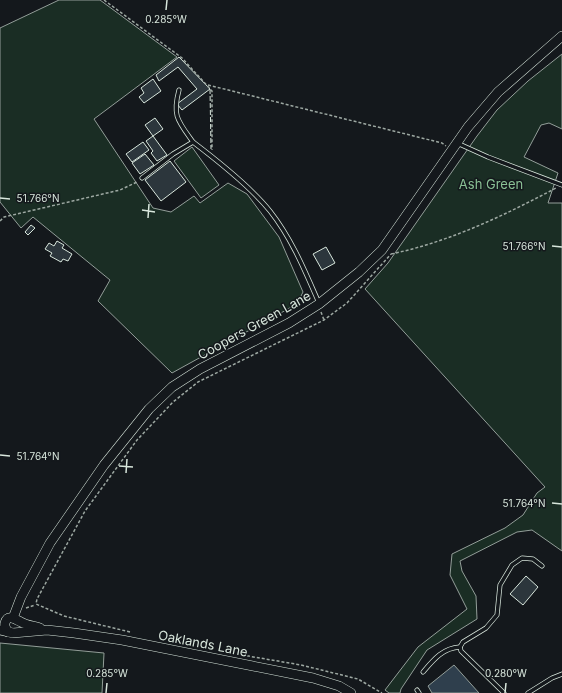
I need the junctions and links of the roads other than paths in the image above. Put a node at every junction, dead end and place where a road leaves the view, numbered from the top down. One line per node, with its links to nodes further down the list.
1 (562, 36): 4 (street, Coopers Green Lane)
2 (179, 90): 3 (lane)
3 (193, 142): 5 (lane); 7 (lane)
4 (455, 146): 6 (lane); 7 (street, Coopers Green Lane)
5 (142, 178)
6 (562, 185)
7 (319, 304): 9 (street, Coopers Green Lane)
8 (542, 566): 12 (lane)
9 (10, 621): 10 (street, Oaklands Lane); 11 (street); 11 (street, Coopers Green Lane)
10 (47, 630): 11 (street, Oaklands Lane); 15 (street, Oaklands Lane)
11 (8, 631)
12 (460, 647): 13 (lane); 16 (lane)
13 (424, 672)
14 (562, 674): 17 (lane)
15 (351, 693)
16 (504, 693)
17 (528, 693)

